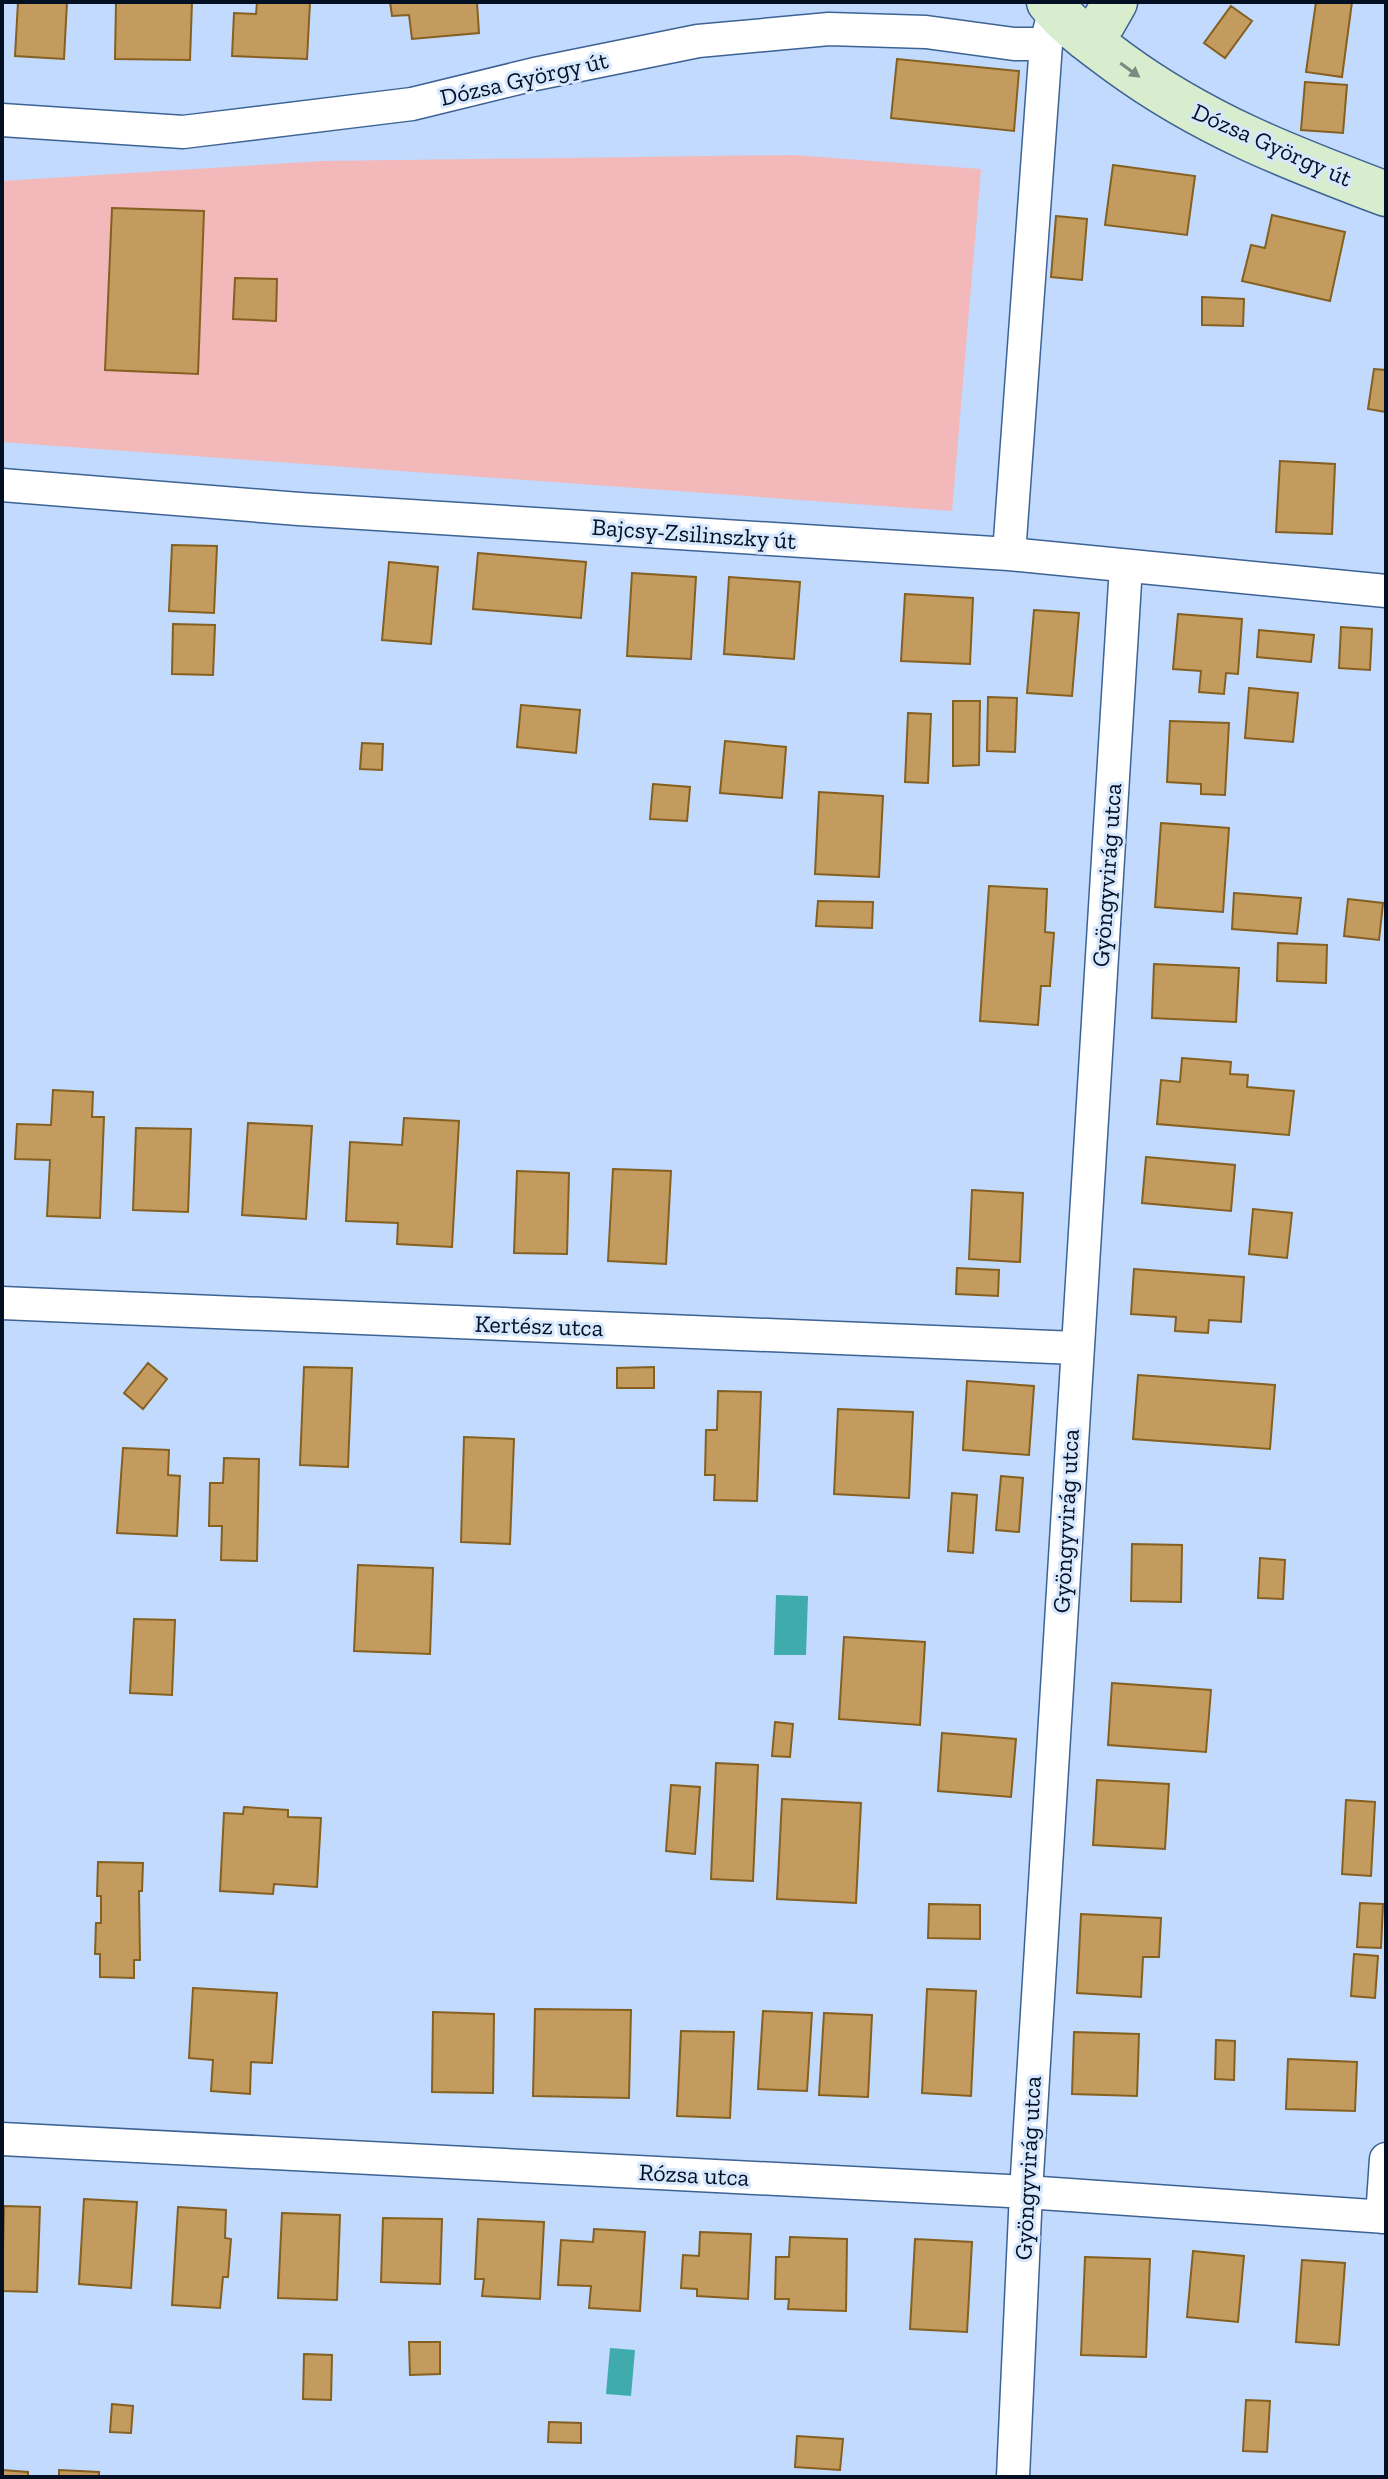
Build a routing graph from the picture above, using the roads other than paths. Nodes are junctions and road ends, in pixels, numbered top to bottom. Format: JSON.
{"nodes":[{"id":1,"x":1115,"y":2,"type":"edge"},
{"id":2,"x":1058,"y":19,"type":"edge"},
{"id":3,"x":2,"y":120,"type":"edge"},
{"id":4,"x":1386,"y":194,"type":"edge"},
{"id":5,"x":2,"y":485,"type":"edge"},
{"id":6,"x":1009,"y":554,"type":"junction"},
{"id":7,"x":1126,"y":566,"type":"junction"},
{"id":8,"x":1386,"y":591,"type":"edge"},
{"id":9,"x":2,"y":1303,"type":"edge"},
{"id":10,"x":1076,"y":1348,"type":"junction"},
{"id":11,"x":2,"y":2139,"type":"edge"},
{"id":12,"x":1386,"y":2159,"type":"edge"},
{"id":13,"x":1026,"y":2192,"type":"junction"},
{"id":14,"x":1384,"y":2217,"type":"edge"},
{"id":15,"x":1013,"y":2477,"type":"edge"}],
"edges":[{"from":1,"to":2,"type":"main road"},
{"from":2,"to":3,"type":"street","name":"Dózsa György út"},
{"from":2,"to":4,"type":"main road","name":"Dózsa György út","one_way":true},
{"from":2,"to":6,"type":"street"},
{"from":5,"to":6,"type":"street","name":"Bajcsy-Zsilinszky út"},
{"from":6,"to":7,"type":"street","name":"Bajcsy-Zsilinszky út"},
{"from":7,"to":8,"type":"street","name":"Bajcsy-Zsilinszky út"},
{"from":7,"to":10,"type":"street","name":"Gyöngyvirág utca"},
{"from":9,"to":10,"type":"street","name":"Kertész utca"},
{"from":10,"to":13,"type":"street","name":"Gyöngyvirág utca"},
{"from":11,"to":13,"type":"street","name":"Rózsa utca"},
{"from":12,"to":14,"type":"street"},
{"from":13,"to":14,"type":"street","name":"Rózsa utca"},
{"from":13,"to":15,"type":"street","name":"Gyöngyvirág utca"}]}
